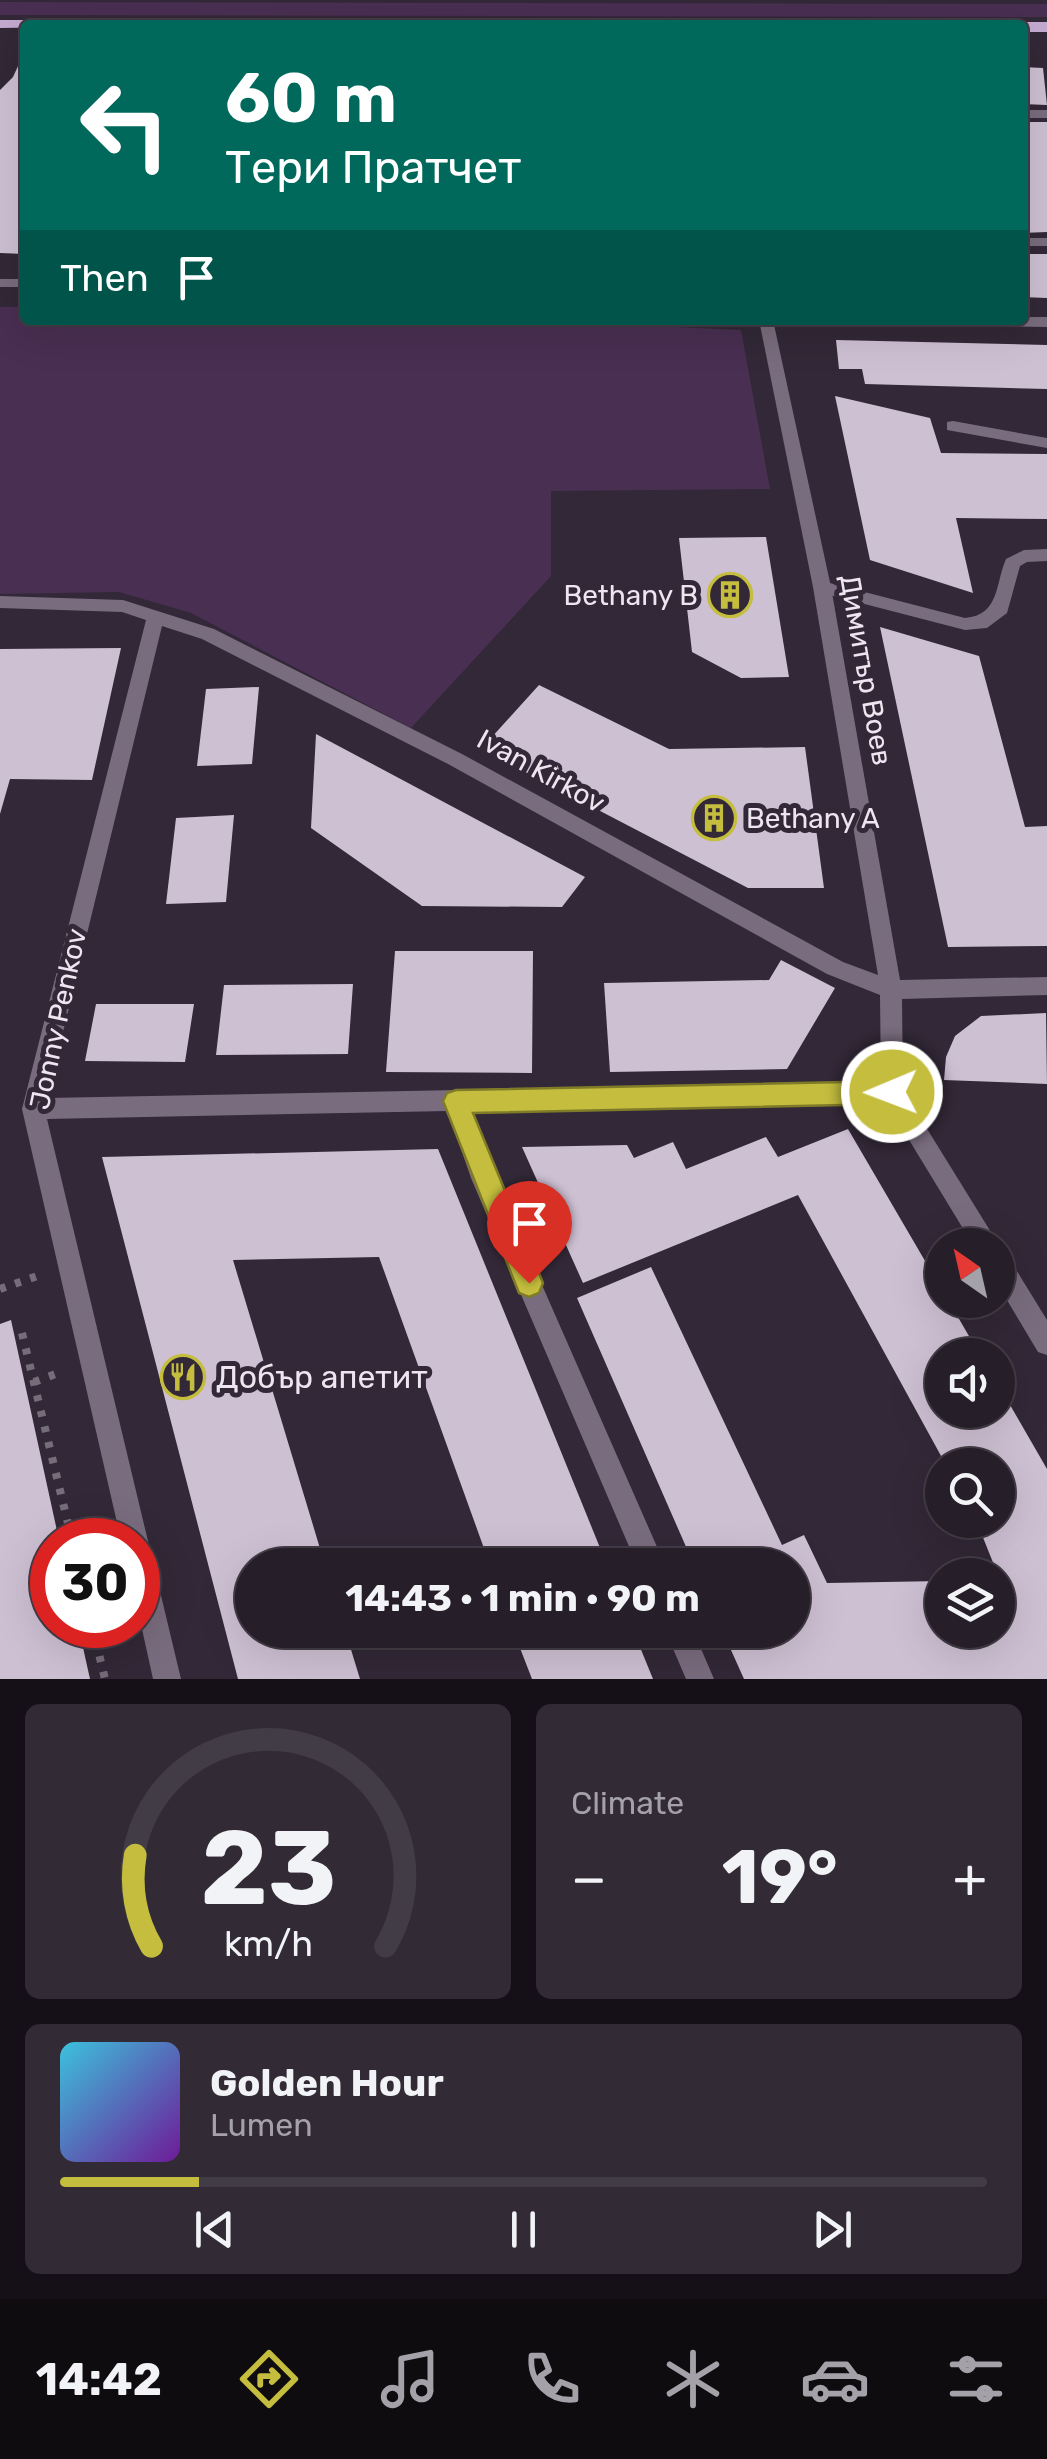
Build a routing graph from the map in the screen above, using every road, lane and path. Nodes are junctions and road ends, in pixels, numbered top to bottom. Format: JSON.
{"nodes":[{"id":1,"x":767,"y":325,"type":"edge"},
{"id":2,"x":953,"y":426,"type":"dead end"},
{"id":3,"x":1047,"y":443,"type":"edge"},
{"id":4,"x":1047,"y":556,"type":"edge"},
{"id":5,"x":822,"y":587,"type":"junction"},
{"id":6,"x":0,"y":602,"type":"edge"},
{"id":7,"x":156,"y":616,"type":"junction"},
{"id":8,"x":1047,"y":986,"type":"edge"},
{"id":9,"x":891,"y":990,"type":"junction"},
{"id":10,"x":892,"y":1092,"type":"junction"},
{"id":11,"x":456,"y":1101,"type":"junction"},
{"id":12,"x":33,"y":1109,"type":"junction"},
{"id":13,"x":976,"y":1228,"type":"edge"},
{"id":14,"x":1015,"y":1290,"type":"edge"},
{"id":15,"x":22,"y":1333,"type":"dead end"},
{"id":16,"x":1047,"y":1342,"type":"edge"},
{"id":17,"x":67,"y":1518,"type":"edge"},
{"id":18,"x":129,"y":1518,"type":"edge"},
{"id":19,"x":644,"y":1548,"type":"edge"},
{"id":20,"x":160,"y":1645,"type":"edge"},
{"id":21,"x":98,"y":1648,"type":"edge"},
{"id":22,"x":687,"y":1648,"type":"edge"},
{"id":23,"x":105,"y":1679,"type":"edge"},
{"id":24,"x":168,"y":1679,"type":"edge"},
{"id":25,"x":700,"y":1679,"type":"edge"}],
"edges":[{"from":1,"to":5,"type":"street","name":"Димитър Воев"},
{"from":2,"to":3,"type":"street"},
{"from":4,"to":5,"type":"street"},
{"from":5,"to":9,"type":"street","name":"Димитър Воев"},
{"from":6,"to":7,"type":"street","name":"Ivan Kirkov"},
{"from":7,"to":9,"type":"street","name":"Ivan Kirkov"},
{"from":7,"to":12,"type":"street","name":"Jonny Penkov"},
{"from":8,"to":9,"type":"street"},
{"from":9,"to":10,"type":"street","name":"Димитър Воев"},
{"from":10,"to":11,"type":"street"},
{"from":10,"to":13,"type":"street"},
{"from":11,"to":12,"type":"street"},
{"from":11,"to":19,"type":"street"},
{"from":12,"to":18,"type":"street","name":"Jonny Penkov"},
{"from":14,"to":16,"type":"street"},
{"from":15,"to":17,"type":"path"},
{"from":20,"to":24,"type":"street"},
{"from":21,"to":23,"type":"path"},
{"from":22,"to":25,"type":"street"}]}
